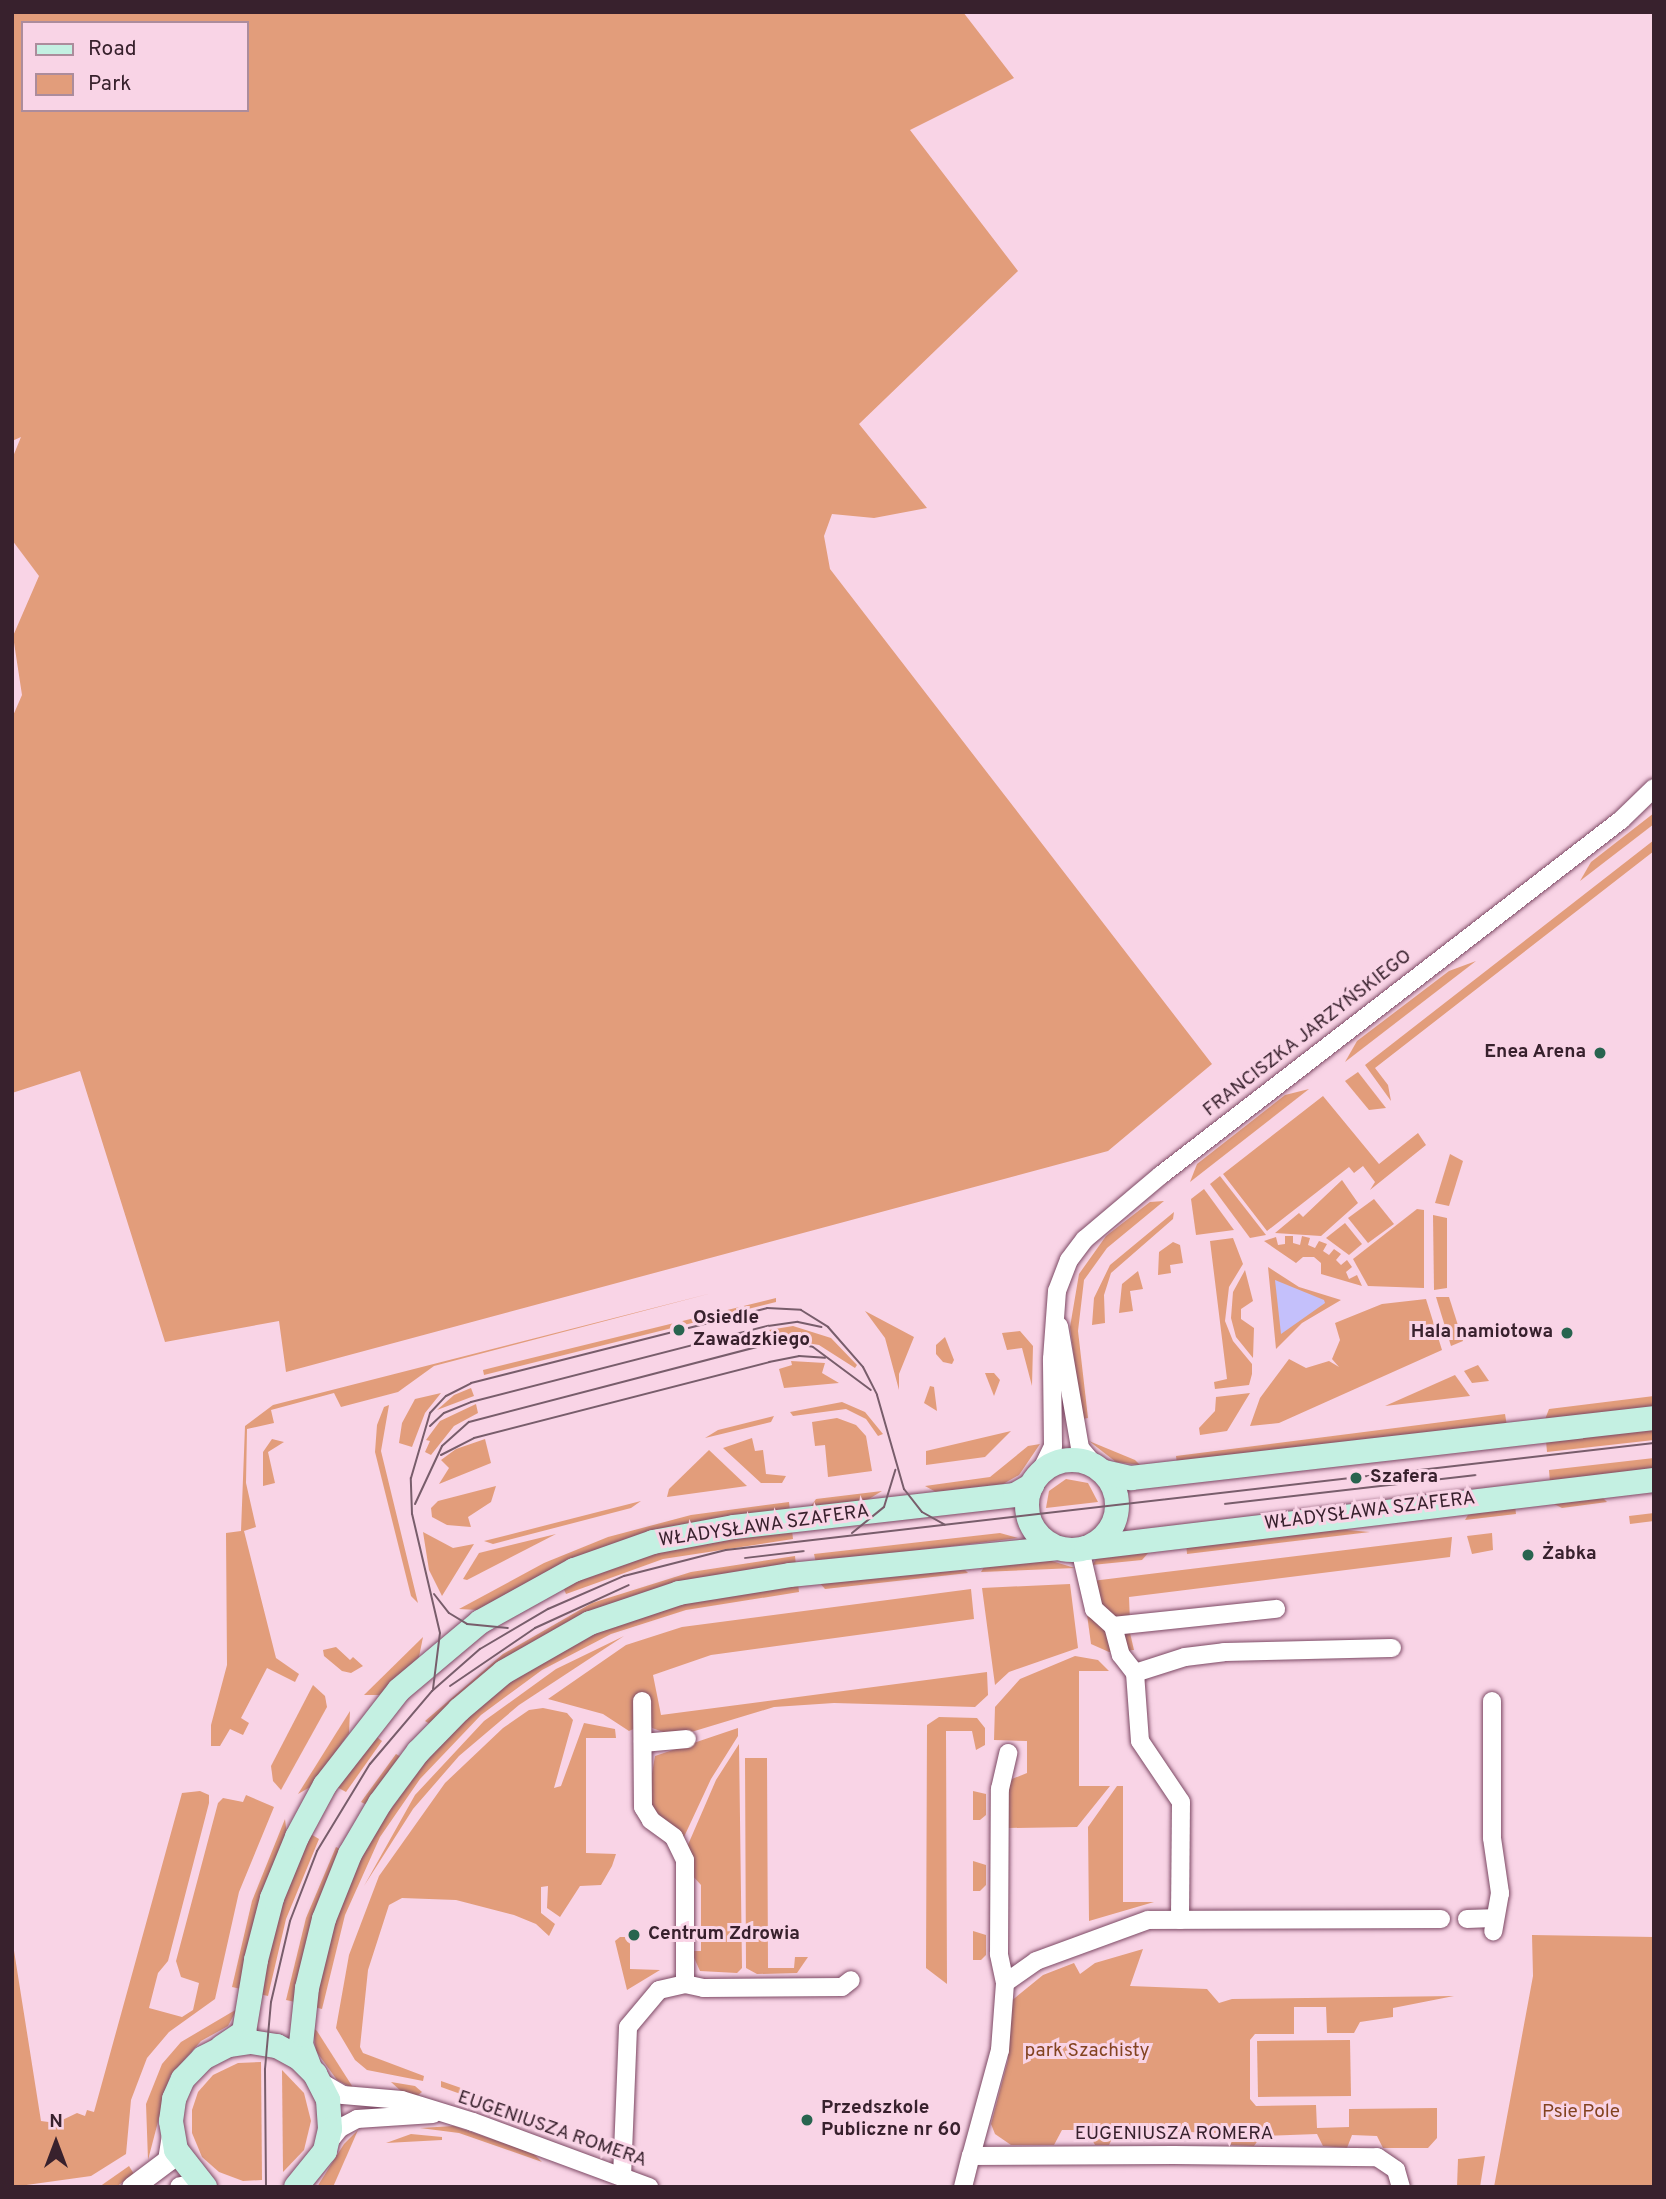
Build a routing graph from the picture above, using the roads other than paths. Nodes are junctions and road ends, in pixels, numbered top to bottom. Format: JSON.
{"nodes":[{"id":1,"x":1654,"y":788,"type":"edge"},
{"id":2,"x":1654,"y":802,"type":"edge"},
{"id":3,"x":1622,"y":820,"type":"junction"},
{"id":4,"x":1055,"y":1309,"type":"junction"},
{"id":5,"x":1654,"y":1418,"type":"edge"},
{"id":6,"x":1099,"y":1469,"type":"junction"},
{"id":7,"x":1036,"y":1479,"type":"junction"},
{"id":8,"x":1654,"y":1480,"type":"edge"},
{"id":9,"x":1075,"y":1548,"type":"junction"},
{"id":10,"x":1276,"y":1609,"type":"dead end"},
{"id":11,"x":1113,"y":1626,"type":"junction"},
{"id":12,"x":1392,"y":1648,"type":"dead end"},
{"id":13,"x":1135,"y":1673,"type":"junction"},
{"id":14,"x":642,"y":1701,"type":"dead end"},
{"id":15,"x":1492,"y":1701,"type":"dead end"},
{"id":16,"x":687,"y":1739,"type":"dead end"},
{"id":17,"x":643,"y":1743,"type":"junction"},
{"id":18,"x":1008,"y":1753,"type":"dead end"},
{"id":19,"x":1441,"y":1919,"type":"dead end"},
{"id":20,"x":1467,"y":1919,"type":"dead end"},
{"id":21,"x":1180,"y":1920,"type":"junction"},
{"id":22,"x":851,"y":1980,"type":"dead end"},
{"id":23,"x":1005,"y":1983,"type":"junction"},
{"id":24,"x":685,"y":1984,"type":"junction"},
{"id":25,"x":222,"y":2047,"type":"junction"},
{"id":26,"x":314,"y":2074,"type":"junction"},
{"id":27,"x":441,"y":2114,"type":"junction"},
{"id":28,"x":172,"y":2136,"type":"junction"},
{"id":29,"x":327,"y":2144,"type":"junction"},
{"id":30,"x":971,"y":2156,"type":"junction"},
{"id":31,"x":622,"y":2177,"type":"junction"},
{"id":32,"x":305,"y":2181,"type":"edge"},
{"id":33,"x":132,"y":2187,"type":"edge"},
{"id":34,"x":180,"y":2187,"type":"edge"},
{"id":35,"x":204,"y":2187,"type":"edge"},
{"id":36,"x":649,"y":2187,"type":"edge"},
{"id":37,"x":963,"y":2187,"type":"edge"},
{"id":38,"x":1401,"y":2187,"type":"edge"}],
"edges":[{"from":1,"to":3,"type":"street","name":"FRANCISZKA JARZYŃSKIEGO"},
{"from":2,"to":3,"type":"street","name":"FRANCISZKA JARZYŃSKIEGO"},
{"from":3,"to":4,"type":"street","name":"FRANCISZKA JARZYŃSKIEGO"},
{"from":4,"to":6,"type":"street","name":"FRANCISZKA JARZYŃSKIEGO"},
{"from":4,"to":7,"type":"street","name":"FRANCISZKA JARZYŃSKIEGO"},
{"from":5,"to":6,"type":"main road"},
{"from":6,"to":7,"type":"main road"},
{"from":6,"to":9,"type":"main road"},
{"from":7,"to":9,"type":"main road"},
{"from":7,"to":25,"type":"main road","name":"WŁADYSŁAWA SZAFERA"},
{"from":8,"to":9,"type":"main road","name":"WŁADYSŁAWA SZAFERA"},
{"from":9,"to":11,"type":"street"},
{"from":9,"to":26,"type":"main road","name":"WŁADYSŁAWA SZAFERA"},
{"from":10,"to":11,"type":"street"},
{"from":11,"to":13,"type":"street"},
{"from":12,"to":13,"type":"street"},
{"from":13,"to":21,"type":"street"},
{"from":14,"to":17,"type":"street"},
{"from":15,"to":20,"type":"street"},
{"from":16,"to":17,"type":"street"},
{"from":17,"to":24,"type":"street"},
{"from":18,"to":23,"type":"street"},
{"from":19,"to":21,"type":"street"},
{"from":21,"to":23,"type":"street"},
{"from":22,"to":24,"type":"street"},
{"from":23,"to":30,"type":"street"},
{"from":24,"to":31,"type":"street"},
{"from":25,"to":26,"type":"main road"},
{"from":25,"to":28,"type":"main road","name":"WŁADYSŁAWA SZAFERA"},
{"from":26,"to":27,"type":"street","name":"EUGENIUSZA ROMERA"},
{"from":26,"to":29,"type":"main road","name":"WŁADYSŁAWA SZAFERA"},
{"from":27,"to":29,"type":"street","name":"EUGENIUSZA ROMERA"},
{"from":27,"to":31,"type":"street","name":"EUGENIUSZA ROMERA"},
{"from":28,"to":33,"type":"street"},
{"from":28,"to":35,"type":"main road"},
{"from":29,"to":32,"type":"main road"},
{"from":30,"to":37,"type":"street"},
{"from":30,"to":38,"type":"street","name":"EUGENIUSZA ROMERA"},
{"from":31,"to":36,"type":"street","name":"EUGENIUSZA ROMERA"},
{"from":34,"to":35,"type":"street"}]}
